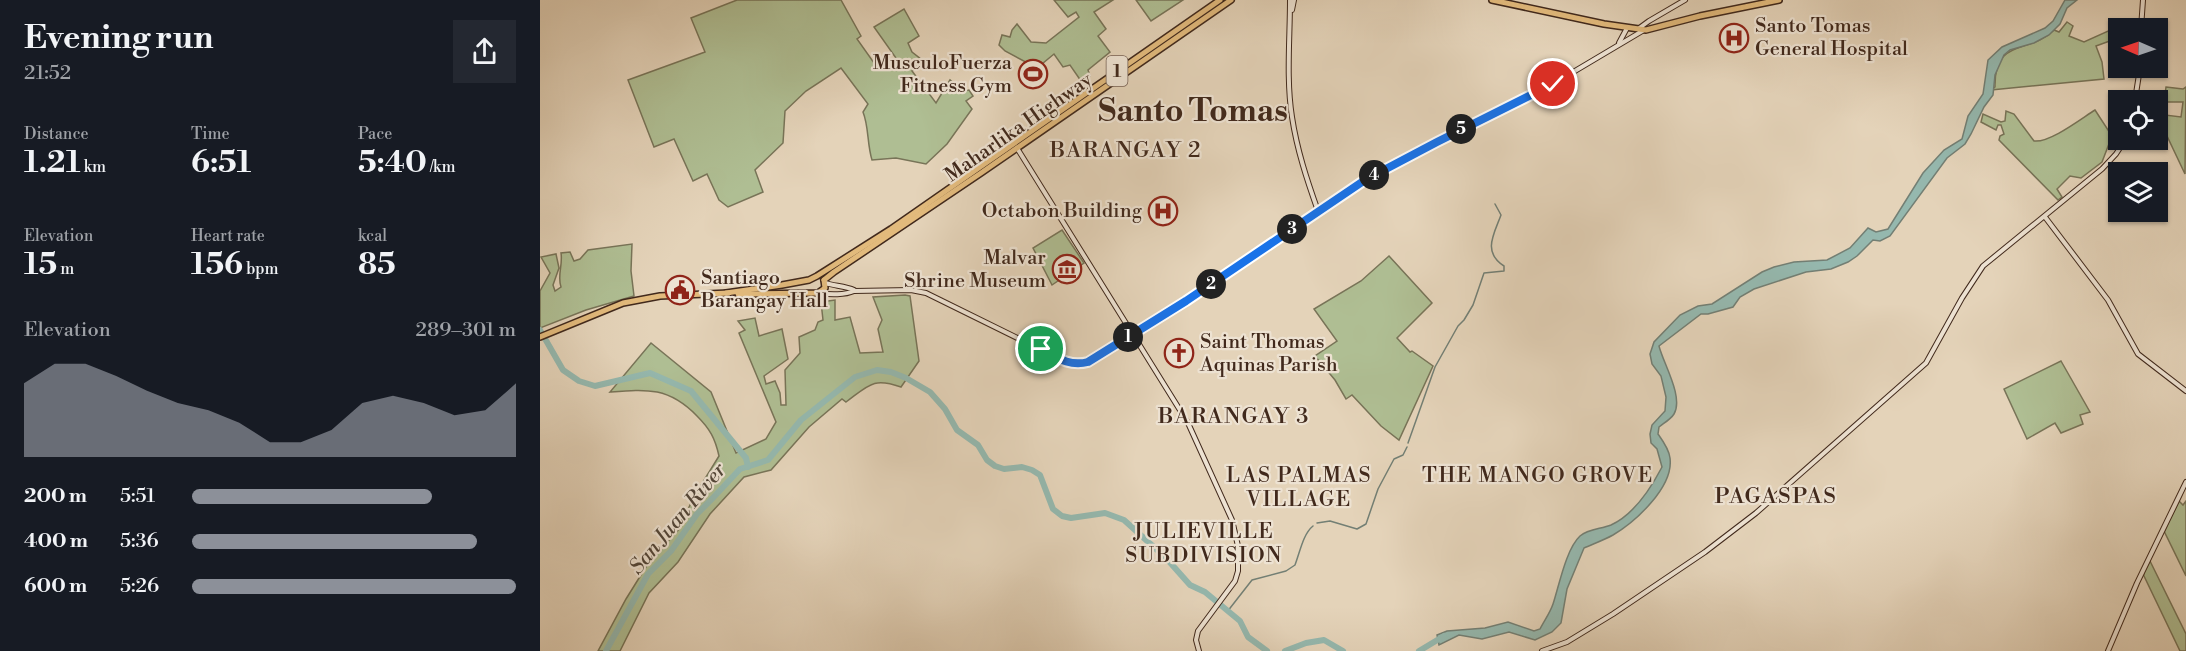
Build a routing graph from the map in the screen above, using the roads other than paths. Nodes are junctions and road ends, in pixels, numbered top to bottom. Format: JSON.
{"nodes":[{"id":1,"x":1220,"y":0,"type":"edge"},
{"id":2,"x":1231,"y":0,"type":"edge"},
{"id":3,"x":1292,"y":0,"type":"edge"},
{"id":4,"x":1492,"y":0,"type":"edge"},
{"id":5,"x":1685,"y":0,"type":"edge"},
{"id":6,"x":1779,"y":0,"type":"edge"},
{"id":7,"x":2143,"y":0,"type":"edge"},
{"id":8,"x":2142,"y":18,"type":"edge"},
{"id":9,"x":1627,"y":28,"type":"junction"},
{"id":10,"x":1641,"y":30,"type":"junction"},
{"id":11,"x":1617,"y":46,"type":"junction"},
{"id":12,"x":1013,"y":142,"type":"junction"},
{"id":13,"x":1017,"y":148,"type":"junction"},
{"id":14,"x":2119,"y":150,"type":"edge"},
{"id":15,"x":1318,"y":212,"type":"junction"},
{"id":16,"x":2045,"y":217,"type":"junction"},
{"id":17,"x":817,"y":276,"type":"junction"},
{"id":18,"x":809,"y":280,"type":"junction"},
{"id":19,"x":825,"y":282,"type":"junction"},
{"id":20,"x":854,"y":291,"type":"junction"},
{"id":21,"x":812,"y":292,"type":"junction"},
{"id":22,"x":726,"y":293,"type":"junction"},
{"id":23,"x":820,"y":293,"type":"junction"},
{"id":24,"x":1133,"y":333,"type":"junction"},
{"id":25,"x":540,"y":337,"type":"edge"},
{"id":26,"x":2186,"y":391,"type":"edge"},
{"id":27,"x":2186,"y":482,"type":"edge"},
{"id":28,"x":1199,"y":651,"type":"edge"},
{"id":29,"x":1542,"y":651,"type":"edge"},
{"id":30,"x":2108,"y":651,"type":"edge"}],
"edges":[{"from":1,"to":12,"type":"highway","name":"Maharlika Highway","number":"1"},
{"from":2,"to":13,"type":"highway","name":"Maharlika Highway","number":"1"},
{"from":3,"to":15,"type":"main road"},
{"from":4,"to":9,"type":"highway"},
{"from":5,"to":10,"type":"main road"},
{"from":6,"to":10,"type":"highway"},
{"from":7,"to":8,"type":"main road"},
{"from":9,"to":10,"type":"highway"},
{"from":9,"to":11,"type":"main road"},
{"from":10,"to":11,"type":"main road"},
{"from":11,"to":15,"type":"main road"},
{"from":12,"to":13,"type":"main road"},
{"from":12,"to":17,"type":"highway","name":"Maharlika Highway","number":"1"},
{"from":13,"to":19,"type":"highway","name":"Maharlika Highway","number":"1"},
{"from":13,"to":24,"type":"main road"},
{"from":14,"to":16,"type":"main road"},
{"from":15,"to":24,"type":"main road"},
{"from":16,"to":26,"type":"main road"},
{"from":16,"to":29,"type":"main road"},
{"from":17,"to":18,"type":"highway","number":"1"},
{"from":17,"to":19,"type":"highway"},
{"from":18,"to":21,"type":"highway"},
{"from":18,"to":22,"type":"highway","number":"1"},
{"from":19,"to":20,"type":"main road"},
{"from":19,"to":23,"type":"highway","number":"1"},
{"from":20,"to":23,"type":"main road"},
{"from":20,"to":24,"type":"main road"},
{"from":21,"to":22,"type":"highway","number":"1"},
{"from":21,"to":23,"type":"highway","number":"1"},
{"from":22,"to":25,"type":"highway","number":"1"},
{"from":24,"to":28,"type":"main road"},
{"from":27,"to":30,"type":"main road"}]}
